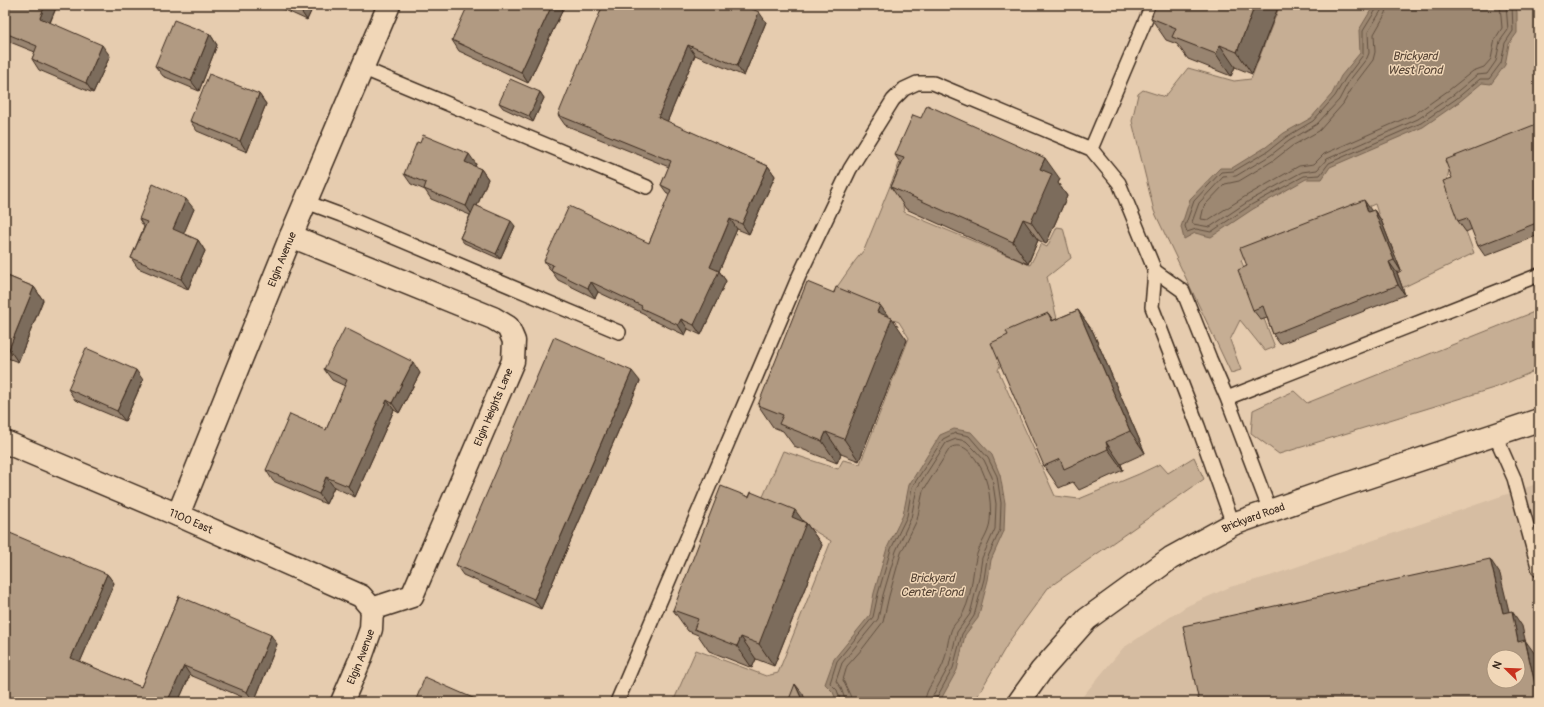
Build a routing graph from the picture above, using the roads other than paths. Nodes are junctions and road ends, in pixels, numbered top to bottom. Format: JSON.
{"nodes":[{"id":1,"x":389,"y":5,"type":"edge"},
{"id":2,"x":1152,"y":5,"type":"edge"},
{"id":3,"x":362,"y":68,"type":"junction"},
{"id":4,"x":1091,"y":149,"type":"junction"},
{"id":5,"x":647,"y":187,"type":"dead end"},
{"id":6,"x":306,"y":202,"type":"junction"},
{"id":7,"x":291,"y":236,"type":"junction"},
{"id":8,"x":1155,"y":271,"type":"junction"},
{"id":9,"x":1539,"y":275,"type":"edge"},
{"id":10,"x":619,"y":332,"type":"dead end"},
{"id":11,"x":1227,"y":398,"type":"junction"},
{"id":12,"x":1539,"y":420,"type":"edge"},
{"id":13,"x":1495,"y":435,"type":"junction"},
{"id":14,"x":5,"y":442,"type":"edge"},
{"id":15,"x":1270,"y":511,"type":"junction"},
{"id":16,"x":178,"y":515,"type":"junction"},
{"id":17,"x":1234,"y":524,"type":"junction"},
{"id":18,"x":1539,"y":570,"type":"edge"},
{"id":19,"x":372,"y":609,"type":"junction"},
{"id":20,"x":342,"y":702,"type":"edge"},
{"id":21,"x":617,"y":702,"type":"edge"},
{"id":22,"x":1019,"y":702,"type":"edge"}],
"edges":[{"from":1,"to":3,"type":"street","name":"Elgin Avenue"},
{"from":2,"to":4,"type":"lane"},
{"from":3,"to":5,"type":"lane"},
{"from":3,"to":6,"type":"street","name":"Elgin Avenue"},
{"from":4,"to":8,"type":"lane"},
{"from":4,"to":21,"type":"lane"},
{"from":6,"to":7,"type":"street","name":"Elgin Avenue"},
{"from":6,"to":10,"type":"lane"},
{"from":7,"to":16,"type":"street","name":"Elgin Avenue"},
{"from":7,"to":19,"type":"street","name":"Elgin Heights Lane"},
{"from":8,"to":11,"type":"lane"},
{"from":8,"to":17,"type":"lane"},
{"from":9,"to":11,"type":"lane"},
{"from":11,"to":15,"type":"lane"},
{"from":12,"to":13,"type":"street","name":"Brickyard Road"},
{"from":13,"to":15,"type":"street","name":"Brickyard Road"},
{"from":13,"to":18,"type":"lane"},
{"from":14,"to":16,"type":"street","name":"1100 East"},
{"from":15,"to":17,"type":"street","name":"Brickyard Road"},
{"from":16,"to":19,"type":"street","name":"1100 East"},
{"from":17,"to":22,"type":"street","name":"Brickyard Road"},
{"from":19,"to":20,"type":"street","name":"Elgin Avenue"}]}
